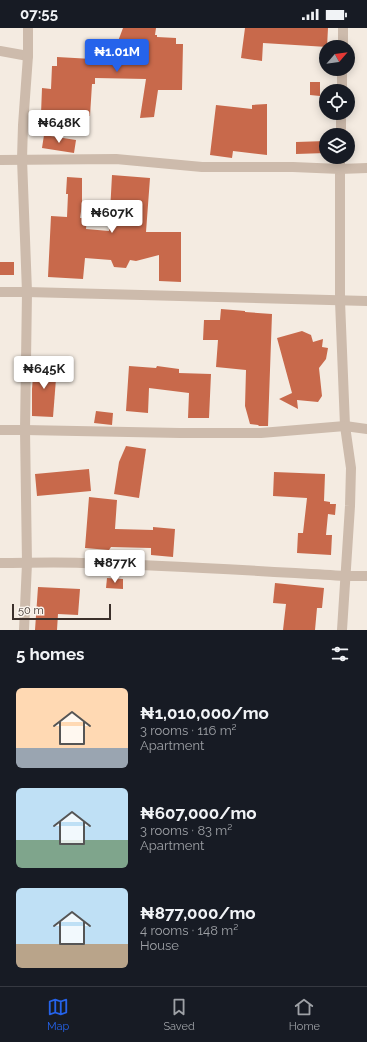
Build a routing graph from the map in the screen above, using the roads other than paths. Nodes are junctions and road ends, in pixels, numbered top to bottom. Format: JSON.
{"nodes":[{"id":1,"x":28,"y":28,"type":"edge"},
{"id":2,"x":343,"y":28,"type":"edge"},
{"id":3,"x":343,"y":40,"type":"edge"},
{"id":4,"x":0,"y":51,"type":"edge"},
{"id":5,"x":28,"y":56,"type":"junction"},
{"id":6,"x":22,"y":159,"type":"junction"},
{"id":7,"x":0,"y":160,"type":"edge"},
{"id":8,"x":340,"y":164,"type":"edge"},
{"id":9,"x":367,"y":168,"type":"edge"},
{"id":10,"x":340,"y":169,"type":"junction"},
{"id":11,"x":0,"y":292,"type":"edge"},
{"id":12,"x":27,"y":292,"type":"junction"},
{"id":13,"x":340,"y":301,"type":"junction"},
{"id":14,"x":367,"y":301,"type":"edge"},
{"id":15,"x":345,"y":426,"type":"junction"},
{"id":16,"x":367,"y":429,"type":"edge"},
{"id":17,"x":0,"y":430,"type":"edge"},
{"id":18,"x":25,"y":430,"type":"junction"},
{"id":19,"x":0,"y":563,"type":"edge"},
{"id":20,"x":28,"y":563,"type":"junction"},
{"id":21,"x":345,"y":576,"type":"junction"},
{"id":22,"x":367,"y":576,"type":"edge"},
{"id":23,"x":24,"y":630,"type":"edge"},
{"id":24,"x":342,"y":630,"type":"edge"}],
"edges":[{"from":1,"to":5,"type":"street"},
{"from":2,"to":3,"type":"street"},
{"from":4,"to":5,"type":"street"},
{"from":5,"to":6,"type":"street"},
{"from":6,"to":7,"type":"street"},
{"from":6,"to":10,"type":"street"},
{"from":6,"to":12,"type":"street"},
{"from":8,"to":10,"type":"street"},
{"from":9,"to":10,"type":"street"},
{"from":10,"to":13,"type":"street"},
{"from":11,"to":12,"type":"street"},
{"from":12,"to":13,"type":"street"},
{"from":12,"to":18,"type":"street"},
{"from":13,"to":14,"type":"street"},
{"from":13,"to":15,"type":"street"},
{"from":15,"to":16,"type":"street"},
{"from":15,"to":18,"type":"street"},
{"from":15,"to":21,"type":"street"},
{"from":17,"to":18,"type":"street"},
{"from":18,"to":20,"type":"street"},
{"from":19,"to":20,"type":"street"},
{"from":20,"to":21,"type":"street"},
{"from":20,"to":23,"type":"street"},
{"from":21,"to":22,"type":"street"},
{"from":21,"to":24,"type":"street"}]}
